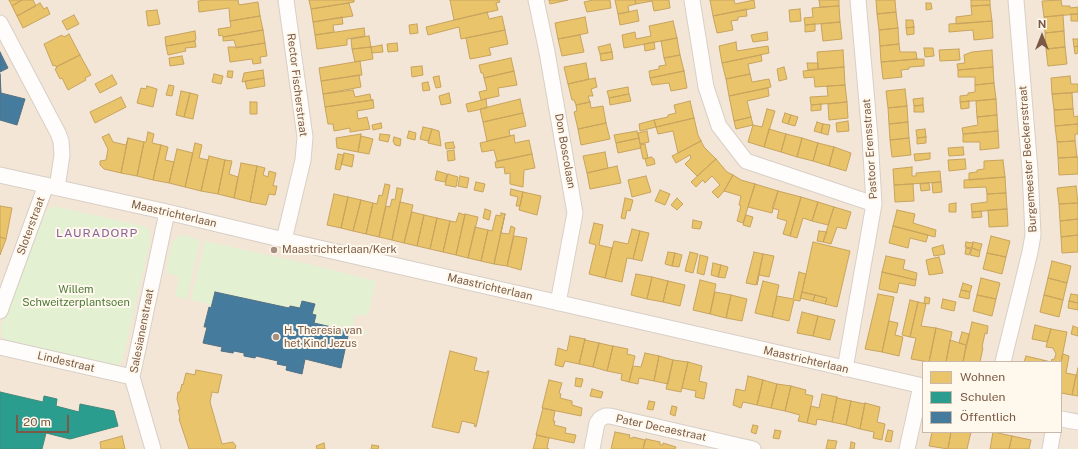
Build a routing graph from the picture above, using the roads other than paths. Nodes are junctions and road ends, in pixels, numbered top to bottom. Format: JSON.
{"nodes":[{"id":1,"x":286,"y":0,"type":"edge"},
{"id":2,"x":536,"y":0,"type":"edge"},
{"id":3,"x":692,"y":0,"type":"edge"},
{"id":4,"x":858,"y":0,"type":"edge"},
{"id":5,"x":1016,"y":0,"type":"edge"},
{"id":6,"x":0,"y":23,"type":"edge"},
{"id":7,"x":0,"y":175,"type":"edge"},
{"id":8,"x":52,"y":186,"type":"junction"},
{"id":9,"x":874,"y":204,"type":"junction"},
{"id":10,"x":167,"y":212,"type":"junction"},
{"id":11,"x":284,"y":240,"type":"junction"},
{"id":12,"x":558,"y":303,"type":"junction"},
{"id":13,"x":0,"y":311,"type":"edge"},
{"id":14,"x":0,"y":347,"type":"edge"},
{"id":15,"x":1003,"y":361,"type":"edge"},
{"id":16,"x":845,"y":369,"type":"junction"},
{"id":17,"x":132,"y":377,"type":"junction"},
{"id":18,"x":922,"y":386,"type":"edge"},
{"id":19,"x":1062,"y":419,"type":"edge"},
{"id":20,"x":1078,"y":422,"type":"edge"},
{"id":21,"x":1053,"y":433,"type":"edge"},
{"id":22,"x":153,"y":449,"type":"edge"},
{"id":23,"x":592,"y":449,"type":"edge"},
{"id":24,"x":754,"y":449,"type":"edge"},
{"id":25,"x":907,"y":449,"type":"edge"},
{"id":26,"x":1050,"y":449,"type":"edge"}],
"edges":[{"from":1,"to":11,"type":"street","name":"Rector Fischerstraat"},
{"from":2,"to":12,"type":"street","name":"Don Boscolaan"},
{"from":3,"to":9,"type":"street"},
{"from":4,"to":9,"type":"street","name":"Pastoor Erensstraat"},
{"from":5,"to":15,"type":"street","name":"Burgemeester Beckersstraat"},
{"from":6,"to":8,"type":"street","name":"Sloterstraat"},
{"from":7,"to":8,"type":"street","name":"Maastrichterlaan"},
{"from":8,"to":10,"type":"street","name":"Maastrichterlaan"},
{"from":8,"to":13,"type":"street","name":"Sloterstraat"},
{"from":9,"to":16,"type":"street","name":"Pastoor Erensstraat"},
{"from":10,"to":11,"type":"street","name":"Maastrichterlaan"},
{"from":10,"to":17,"type":"street","name":"Salesianenstraat"},
{"from":11,"to":12,"type":"street","name":"Maastrichterlaan"},
{"from":12,"to":16,"type":"street","name":"Maastrichterlaan"},
{"from":14,"to":17,"type":"street","name":"Lindestraat"},
{"from":16,"to":18,"type":"street","name":"Maastrichterlaan"},
{"from":17,"to":22,"type":"street","name":"Salesianenstraat"},
{"from":18,"to":25,"type":"street"},
{"from":19,"to":20,"type":"street"},
{"from":21,"to":26,"type":"street"},
{"from":23,"to":24,"type":"street","name":"Pater Decaestraat"}]}
